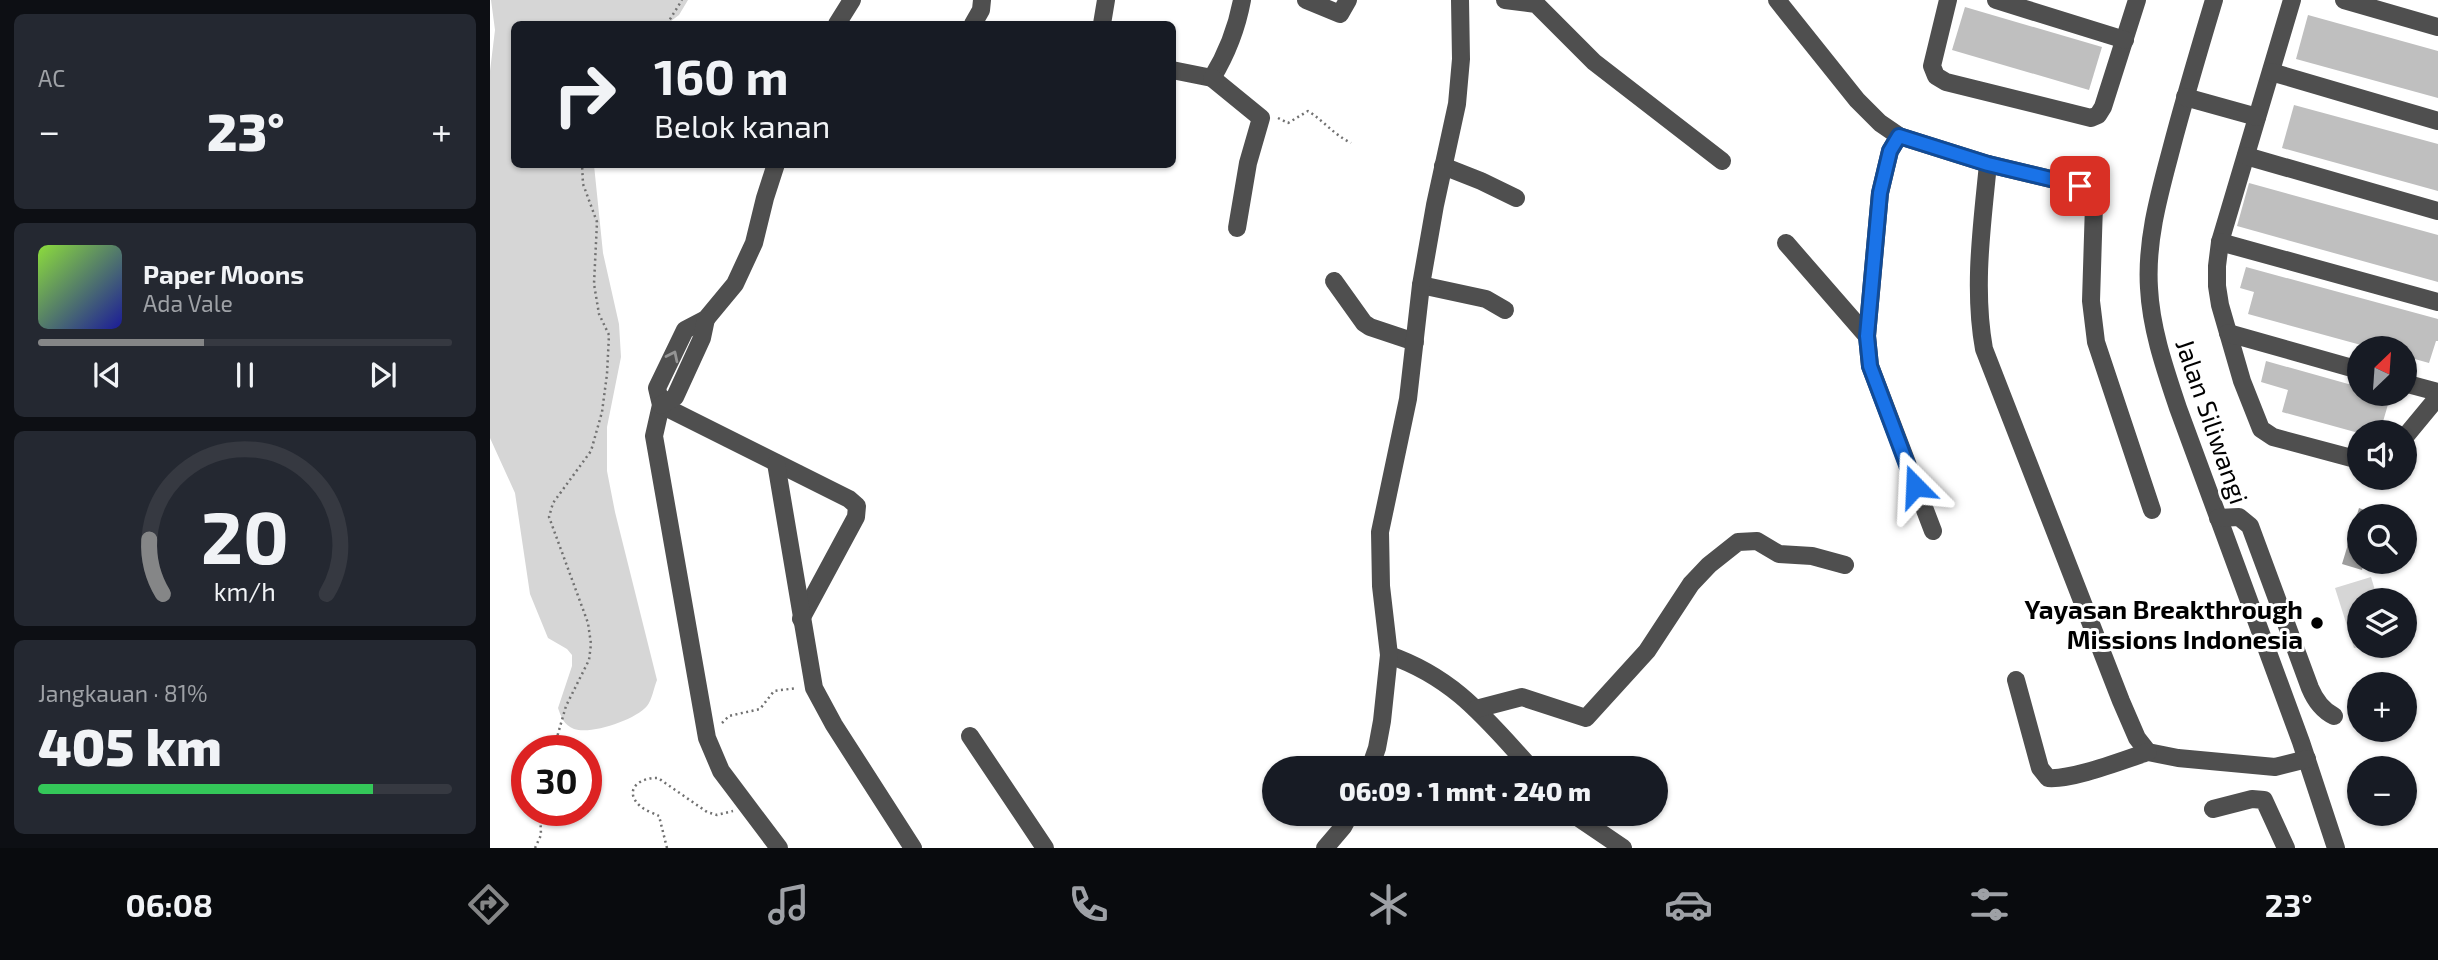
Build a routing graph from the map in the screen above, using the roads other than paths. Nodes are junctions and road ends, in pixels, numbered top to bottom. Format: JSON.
{"nodes":[{"id":1,"x":852,"y":0,"type":"edge"},
{"id":2,"x":982,"y":0,"type":"edge"},
{"id":3,"x":1106,"y":0,"type":"edge"},
{"id":4,"x":1242,"y":0,"type":"edge"},
{"id":5,"x":1306,"y":0,"type":"edge"},
{"id":6,"x":1348,"y":0,"type":"edge"},
{"id":7,"x":1460,"y":0,"type":"edge"},
{"id":8,"x":1505,"y":0,"type":"edge"},
{"id":9,"x":1777,"y":0,"type":"edge"},
{"id":10,"x":1948,"y":0,"type":"edge"},
{"id":11,"x":1996,"y":0,"type":"edge"},
{"id":12,"x":2137,"y":0,"type":"edge"},
{"id":13,"x":2214,"y":0,"type":"edge"},
{"id":14,"x":2292,"y":0,"type":"edge"},
{"id":15,"x":2344,"y":0,"type":"edge"},
{"id":16,"x":839,"y":21,"type":"edge"},
{"id":17,"x":975,"y":21,"type":"edge"},
{"id":18,"x":1102,"y":21,"type":"edge"},
{"id":19,"x":2438,"y":27,"type":"edge"},
{"id":20,"x":2125,"y":40,"type":"junction"},
{"id":21,"x":1176,"y":70,"type":"edge"},
{"id":22,"x":2271,"y":72,"type":"junction"},
{"id":23,"x":1212,"y":78,"type":"junction"},
{"id":24,"x":2185,"y":97,"type":"junction"},
{"id":25,"x":2257,"y":117,"type":"junction"},
{"id":26,"x":2438,"y":121,"type":"edge"},
{"id":27,"x":1899,"y":136,"type":"junction"},
{"id":28,"x":2246,"y":156,"type":"junction"},
{"id":29,"x":1722,"y":161,"type":"dead end"},
{"id":30,"x":1988,"y":164,"type":"junction"},
{"id":31,"x":1443,"y":166,"type":"junction"},
{"id":32,"x":775,"y":168,"type":"edge"},
{"id":33,"x":1516,"y":198,"type":"dead end"},
{"id":34,"x":2438,"y":211,"type":"edge"},
{"id":35,"x":1237,"y":228,"type":"dead end"},
{"id":36,"x":2220,"y":242,"type":"junction"},
{"id":37,"x":1786,"y":243,"type":"dead end"},
{"id":38,"x":1334,"y":281,"type":"dead end"},
{"id":39,"x":1421,"y":285,"type":"junction"},
{"id":40,"x":2438,"y":302,"type":"edge"},
{"id":41,"x":1505,"y":310,"type":"dead end"},
{"id":42,"x":2228,"y":333,"type":"junction"},
{"id":43,"x":1867,"y":336,"type":"junction"},
{"id":44,"x":1415,"y":342,"type":"junction"},
{"id":45,"x":2347,"y":367,"type":"edge"},
{"id":46,"x":2417,"y":387,"type":"edge"},
{"id":47,"x":2438,"y":394,"type":"edge"},
{"id":48,"x":661,"y":405,"type":"junction"},
{"id":49,"x":2417,"y":421,"type":"edge"},
{"id":50,"x":2347,"y":457,"type":"edge"},
{"id":51,"x":776,"y":463,"type":"junction"},
{"id":52,"x":2152,"y":510,"type":"dead end"},
{"id":53,"x":2218,"y":518,"type":"junction"},
{"id":54,"x":1933,"y":531,"type":"dead end"},
{"id":55,"x":1845,"y":565,"type":"dead end"},
{"id":56,"x":801,"y":619,"type":"junction"},
{"id":57,"x":1389,"y":655,"type":"junction"},
{"id":58,"x":2016,"y":680,"type":"dead end"},
{"id":59,"x":1476,"y":709,"type":"junction"},
{"id":60,"x":2334,"y":716,"type":"dead end"},
{"id":61,"x":970,"y":736,"type":"dead end"},
{"id":62,"x":2148,"y":752,"type":"junction"},
{"id":63,"x":1374,"y":756,"type":"edge"},
{"id":64,"x":1520,"y":756,"type":"edge"},
{"id":65,"x":2306,"y":759,"type":"junction"},
{"id":66,"x":2213,"y":809,"type":"dead end"},
{"id":67,"x":1344,"y":826,"type":"edge"},
{"id":68,"x":1591,"y":826,"type":"edge"},
{"id":69,"x":779,"y":848,"type":"edge"},
{"id":70,"x":913,"y":848,"type":"edge"},
{"id":71,"x":1045,"y":848,"type":"edge"},
{"id":72,"x":1325,"y":848,"type":"edge"},
{"id":73,"x":1623,"y":848,"type":"edge"},
{"id":74,"x":2286,"y":848,"type":"edge"},
{"id":75,"x":2336,"y":848,"type":"edge"}],
"edges":[{"from":1,"to":16,"type":"street"},
{"from":2,"to":17,"type":"street"},
{"from":3,"to":18,"type":"street"},
{"from":4,"to":23,"type":"street"},
{"from":5,"to":6,"type":"street"},
{"from":7,"to":31,"type":"street"},
{"from":8,"to":29,"type":"street"},
{"from":9,"to":27,"type":"street"},
{"from":10,"to":20,"type":"street"},
{"from":11,"to":20,"type":"street"},
{"from":12,"to":20,"type":"street"},
{"from":13,"to":24,"type":"street","name":"Jalan Siliwangi"},
{"from":14,"to":22,"type":"street"},
{"from":15,"to":19,"type":"street"},
{"from":21,"to":23,"type":"street"},
{"from":22,"to":25,"type":"street"},
{"from":22,"to":26,"type":"street"},
{"from":23,"to":35,"type":"street"},
{"from":24,"to":25,"type":"street"},
{"from":24,"to":53,"type":"street","name":"Jalan Siliwangi"},
{"from":25,"to":28,"type":"street"},
{"from":27,"to":30,"type":"street"},
{"from":27,"to":43,"type":"street"},
{"from":28,"to":34,"type":"street"},
{"from":28,"to":36,"type":"street"},
{"from":30,"to":52,"type":"street"},
{"from":30,"to":62,"type":"street"},
{"from":31,"to":33,"type":"street"},
{"from":31,"to":39,"type":"street"},
{"from":32,"to":48,"type":"street"},
{"from":36,"to":40,"type":"street"},
{"from":36,"to":42,"type":"street"},
{"from":37,"to":43,"type":"street"},
{"from":38,"to":44,"type":"street"},
{"from":39,"to":41,"type":"street"},
{"from":39,"to":44,"type":"street"},
{"from":42,"to":45,"type":"street"},
{"from":42,"to":50,"type":"street"},
{"from":43,"to":54,"type":"street"},
{"from":44,"to":57,"type":"street"},
{"from":46,"to":47,"type":"street"},
{"from":47,"to":49,"type":"street"},
{"from":48,"to":51,"type":"street"},
{"from":48,"to":69,"type":"street"},
{"from":51,"to":56,"type":"street"},
{"from":51,"to":56,"type":"street"},
{"from":53,"to":60,"type":"street"},
{"from":53,"to":65,"type":"street","name":"Jalan Siliwangi"},
{"from":55,"to":59,"type":"street"},
{"from":56,"to":70,"type":"street"},
{"from":57,"to":59,"type":"street"},
{"from":57,"to":63,"type":"street"},
{"from":58,"to":62,"type":"street"},
{"from":59,"to":64,"type":"street"},
{"from":61,"to":71,"type":"street"},
{"from":62,"to":65,"type":"street"},
{"from":65,"to":75,"type":"street","name":"Jalan Siliwangi"},
{"from":66,"to":74,"type":"street"},
{"from":67,"to":72,"type":"street"},
{"from":68,"to":73,"type":"street"}]}
